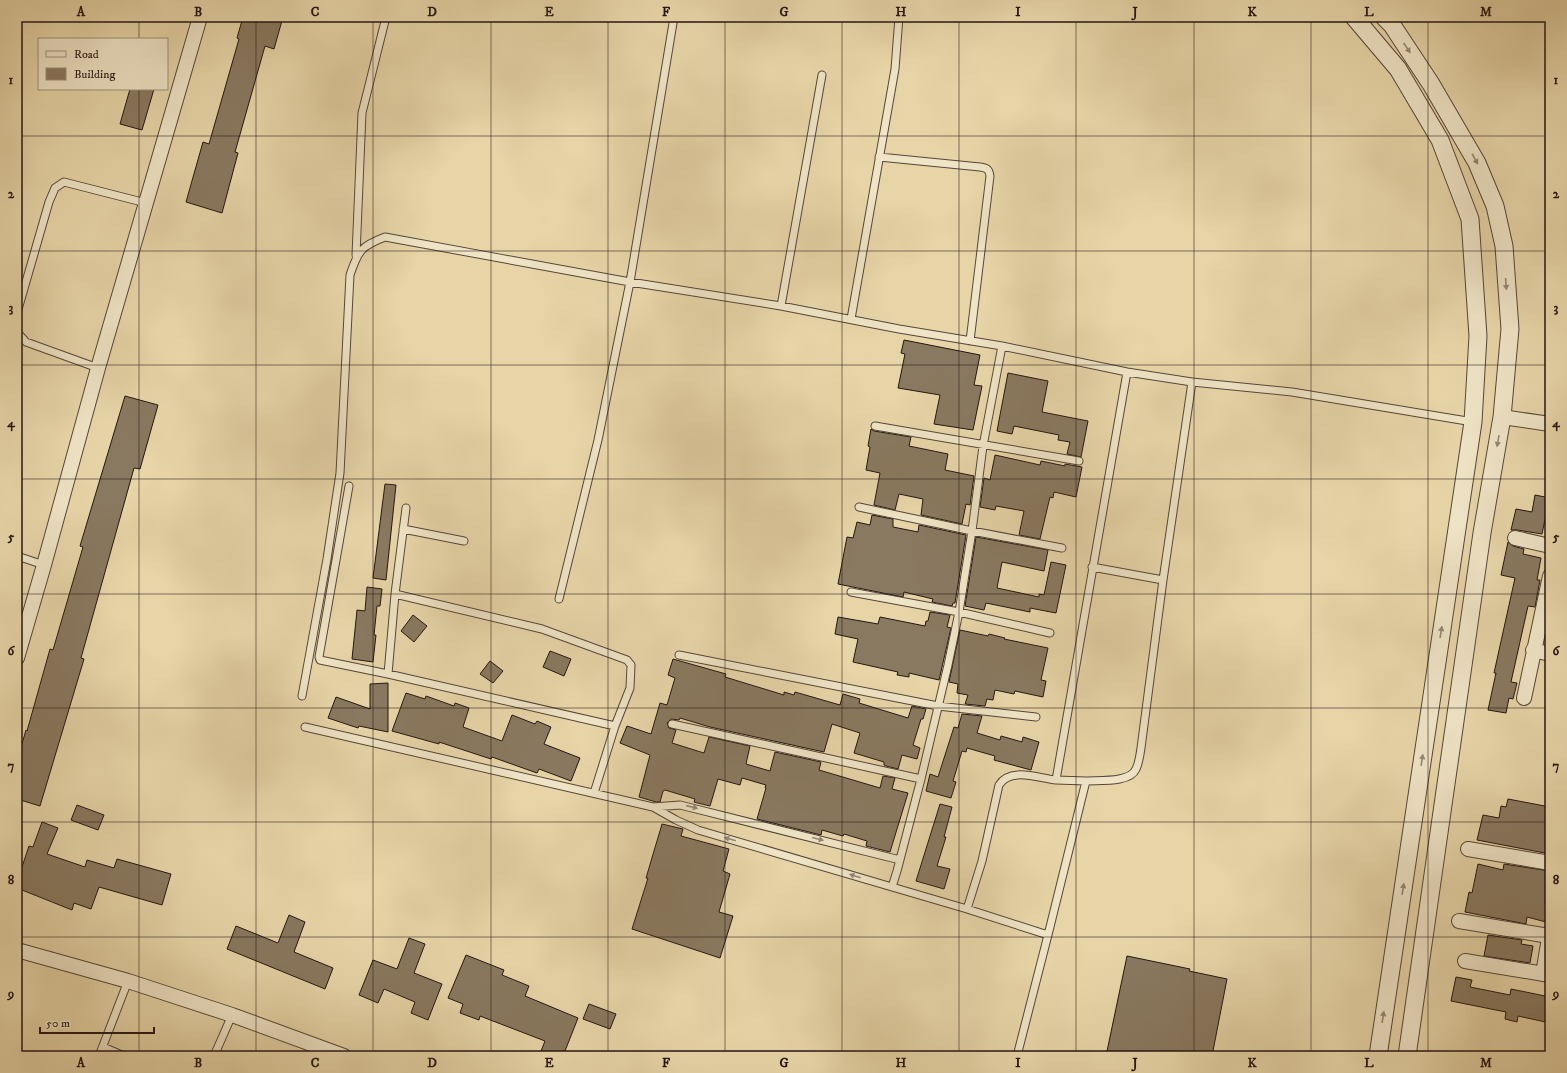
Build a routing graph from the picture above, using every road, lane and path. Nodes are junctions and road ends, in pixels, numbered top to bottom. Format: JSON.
{"nodes":[{"id":1,"x":200,"y":17,"type":"edge"},
{"id":2,"x":386,"y":17,"type":"edge"},
{"id":3,"x":674,"y":17,"type":"edge"},
{"id":4,"x":899,"y":17,"type":"edge"},
{"id":5,"x":1354,"y":17,"type":"edge"},
{"id":6,"x":1384,"y":17,"type":"edge"},
{"id":7,"x":822,"y":75,"type":"dead end"},
{"id":8,"x":879,"y":157,"type":"junction"},
{"id":9,"x":146,"y":203,"type":"junction"},
{"id":10,"x":356,"y":255,"type":"junction"},
{"id":11,"x":630,"y":282,"type":"junction"},
{"id":12,"x":781,"y":306,"type":"junction"},
{"id":13,"x":17,"y":313,"type":"edge"},
{"id":14,"x":851,"y":319,"type":"junction"},
{"id":15,"x":17,"y":332,"type":"edge"},
{"id":16,"x":970,"y":341,"type":"junction"},
{"id":17,"x":1002,"y":346,"type":"junction"},
{"id":18,"x":98,"y":368,"type":"junction"},
{"id":19,"x":1127,"y":372,"type":"junction"},
{"id":20,"x":1192,"y":382,"type":"junction"},
{"id":21,"x":1502,"y":418,"type":"junction"},
{"id":22,"x":1473,"y":422,"type":"junction"},
{"id":23,"x":1550,"y":424,"type":"edge"},
{"id":24,"x":875,"y":426,"type":"dead end"},
{"id":25,"x":983,"y":446,"type":"junction"},
{"id":26,"x":1079,"y":461,"type":"dead end"},
{"id":27,"x":349,"y":486,"type":"dead end"},
{"id":28,"x":859,"y":507,"type":"dead end"},
{"id":29,"x":406,"y":508,"type":"dead end"},
{"id":30,"x":403,"y":529,"type":"junction"},
{"id":31,"x":972,"y":531,"type":"junction"},
{"id":32,"x":1514,"y":538,"type":"dead end"},
{"id":33,"x":464,"y":541,"type":"dead end"},
{"id":34,"x":1550,"y":546,"type":"edge"},
{"id":35,"x":1062,"y":548,"type":"dead end"},
{"id":36,"x":17,"y":556,"type":"edge"},
{"id":37,"x":44,"y":565,"type":"junction"},
{"id":38,"x":1092,"y":567,"type":"junction"},
{"id":39,"x":1550,"y":576,"type":"edge"},
{"id":40,"x":1163,"y":580,"type":"junction"},
{"id":41,"x":851,"y":592,"type":"dead end"},
{"id":42,"x":395,"y":594,"type":"junction"},
{"id":43,"x":559,"y":599,"type":"dead end"},
{"id":44,"x":959,"y":612,"type":"junction"},
{"id":45,"x":1050,"y":633,"type":"dead end"},
{"id":46,"x":1533,"y":650,"type":"junction"},
{"id":47,"x":1550,"y":654,"type":"edge"},
{"id":48,"x":679,"y":655,"type":"dead end"},
{"id":49,"x":17,"y":658,"type":"edge"},
{"id":50,"x":388,"y":674,"type":"junction"},
{"id":51,"x":302,"y":696,"type":"dead end"},
{"id":52,"x":1524,"y":698,"type":"dead end"},
{"id":53,"x":938,"y":706,"type":"junction"},
{"id":54,"x":1036,"y":716,"type":"dead end"},
{"id":55,"x":672,"y":724,"type":"dead end"},
{"id":56,"x":615,"y":726,"type":"junction"},
{"id":57,"x":305,"y":727,"type":"dead end"},
{"id":58,"x":921,"y":779,"type":"junction"},
{"id":59,"x":1056,"y":780,"type":"junction"},
{"id":60,"x":1086,"y":781,"type":"junction"},
{"id":61,"x":594,"y":793,"type":"junction"},
{"id":62,"x":653,"y":807,"type":"junction"},
{"id":63,"x":1468,"y":849,"type":"dead end"},
{"id":64,"x":900,"y":860,"type":"junction"},
{"id":65,"x":1550,"y":863,"type":"edge"},
{"id":66,"x":892,"y":887,"type":"junction"},
{"id":67,"x":967,"y":909,"type":"junction"},
{"id":68,"x":1459,"y":921,"type":"dead end"},
{"id":69,"x":1550,"y":934,"type":"edge"},
{"id":70,"x":1048,"y":935,"type":"junction"},
{"id":71,"x":17,"y":950,"type":"edge"},
{"id":72,"x":1465,"y":961,"type":"dead end"},
{"id":73,"x":1547,"y":975,"type":"edge"},
{"id":74,"x":128,"y":981,"type":"junction"},
{"id":75,"x":232,"y":1015,"type":"junction"},
{"id":76,"x":102,"y":1047,"type":"junction"},
{"id":77,"x":99,"y":1056,"type":"edge"},
{"id":78,"x":124,"y":1056,"type":"edge"},
{"id":79,"x":214,"y":1056,"type":"edge"},
{"id":80,"x":344,"y":1056,"type":"edge"},
{"id":81,"x":1017,"y":1056,"type":"edge"},
{"id":82,"x":1378,"y":1056,"type":"edge"},
{"id":83,"x":1407,"y":1056,"type":"edge"}],
"edges":[{"from":1,"to":9,"type":"street"},
{"from":2,"to":10,"type":"lane"},
{"from":3,"to":11,"type":"lane"},
{"from":4,"to":8,"type":"lane"},
{"from":5,"to":22,"type":"street"},
{"from":6,"to":21,"type":"street","one_way":true},
{"from":7,"to":12,"type":"lane"},
{"from":8,"to":14,"type":"lane"},
{"from":8,"to":16,"type":"lane"},
{"from":9,"to":13,"type":"lane"},
{"from":9,"to":18,"type":"street"},
{"from":10,"to":11,"type":"lane"},
{"from":10,"to":51,"type":"lane"},
{"from":11,"to":12,"type":"lane"},
{"from":11,"to":43,"type":"lane"},
{"from":12,"to":14,"type":"lane"},
{"from":14,"to":16,"type":"lane"},
{"from":15,"to":18,"type":"lane"},
{"from":16,"to":17,"type":"lane"},
{"from":17,"to":19,"type":"lane"},
{"from":17,"to":25,"type":"lane"},
{"from":18,"to":37,"type":"street"},
{"from":19,"to":20,"type":"lane"},
{"from":19,"to":38,"type":"lane"},
{"from":20,"to":22,"type":"lane"},
{"from":20,"to":40,"type":"lane"},
{"from":21,"to":23,"type":"street"},
{"from":21,"to":83,"type":"street","one_way":true},
{"from":82,"to":22,"type":"street","one_way":true},
{"from":24,"to":25,"type":"lane"},
{"from":25,"to":26,"type":"lane"},
{"from":25,"to":31,"type":"lane"},
{"from":27,"to":50,"type":"lane"},
{"from":28,"to":31,"type":"lane"},
{"from":29,"to":30,"type":"lane"},
{"from":30,"to":33,"type":"lane"},
{"from":30,"to":42,"type":"lane"},
{"from":31,"to":35,"type":"lane"},
{"from":31,"to":44,"type":"lane"},
{"from":32,"to":34,"type":"street"},
{"from":36,"to":37,"type":"lane"},
{"from":37,"to":49,"type":"street"},
{"from":38,"to":40,"type":"lane"},
{"from":38,"to":59,"type":"lane"},
{"from":39,"to":46,"type":"street"},
{"from":40,"to":60,"type":"lane"},
{"from":41,"to":44,"type":"lane"},
{"from":42,"to":50,"type":"lane"},
{"from":42,"to":56,"type":"lane"},
{"from":44,"to":45,"type":"lane"},
{"from":44,"to":53,"type":"lane"},
{"from":46,"to":47,"type":"street"},
{"from":46,"to":52,"type":"street"},
{"from":48,"to":53,"type":"lane"},
{"from":50,"to":56,"type":"lane"},
{"from":53,"to":54,"type":"lane"},
{"from":53,"to":58,"type":"lane"},
{"from":55,"to":58,"type":"lane"},
{"from":56,"to":61,"type":"lane"},
{"from":57,"to":61,"type":"lane"},
{"from":58,"to":64,"type":"lane"},
{"from":59,"to":60,"type":"lane"},
{"from":59,"to":67,"type":"lane"},
{"from":60,"to":70,"type":"lane"},
{"from":61,"to":62,"type":"lane"},
{"from":62,"to":64,"type":"lane","one_way":true},
{"from":66,"to":62,"type":"lane","one_way":true},
{"from":63,"to":65,"type":"street"},
{"from":64,"to":66,"type":"lane"},
{"from":66,"to":67,"type":"lane"},
{"from":67,"to":70,"type":"lane"},
{"from":68,"to":69,"type":"street"},
{"from":69,"to":73,"type":"street"},
{"from":70,"to":81,"type":"lane"},
{"from":71,"to":74,"type":"street"},
{"from":72,"to":73,"type":"street"},
{"from":74,"to":75,"type":"street"},
{"from":74,"to":76,"type":"lane"},
{"from":75,"to":79,"type":"lane"},
{"from":75,"to":80,"type":"street"},
{"from":76,"to":77,"type":"lane"},
{"from":76,"to":78,"type":"lane"}]}
